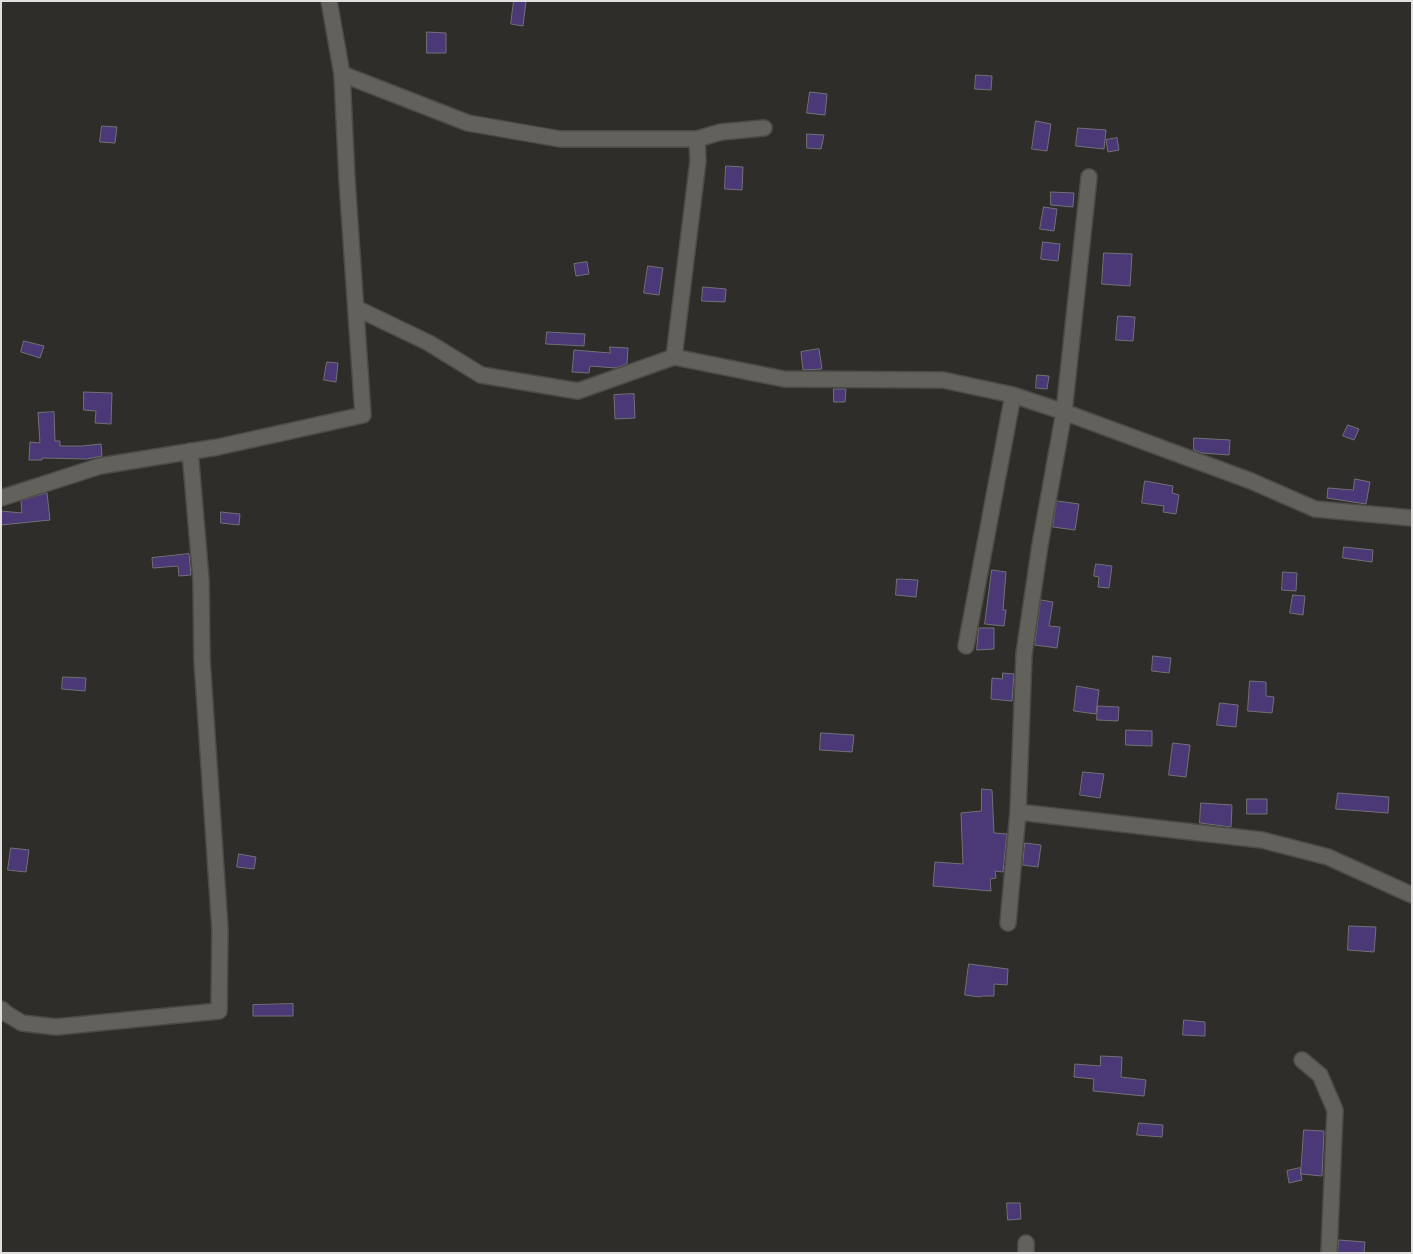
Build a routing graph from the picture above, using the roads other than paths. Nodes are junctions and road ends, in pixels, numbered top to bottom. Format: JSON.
{"nodes":[{"id":1,"x":329,"y":1,"type":"edge"},
{"id":2,"x":342,"y":74,"type":"junction"},
{"id":3,"x":764,"y":128,"type":"dead end"},
{"id":4,"x":697,"y":139,"type":"junction"},
{"id":5,"x":1089,"y":177,"type":"dead end"},
{"id":6,"x":356,"y":308,"type":"junction"},
{"id":7,"x":674,"y":357,"type":"junction"},
{"id":8,"x":1013,"y":395,"type":"junction"},
{"id":9,"x":1064,"y":412,"type":"junction"},
{"id":10,"x":190,"y":451,"type":"junction"},
{"id":11,"x":1,"y":498,"type":"edge"},
{"id":12,"x":1412,"y":518,"type":"edge"},
{"id":13,"x":966,"y":646,"type":"dead end"},
{"id":14,"x":1018,"y":812,"type":"junction"},
{"id":15,"x":1412,"y":895,"type":"edge"},
{"id":16,"x":1008,"y":922,"type":"dead end"},
{"id":17,"x":1,"y":1009,"type":"edge"},
{"id":18,"x":1302,"y":1060,"type":"dead end"},
{"id":19,"x":1329,"y":1253,"type":"edge"}],
"edges":[{"from":1,"to":2,"type":"street"},
{"from":2,"to":4,"type":"street"},
{"from":2,"to":6,"type":"street"},
{"from":3,"to":4,"type":"street"},
{"from":4,"to":7,"type":"street"},
{"from":5,"to":9,"type":"street"},
{"from":6,"to":7,"type":"street"},
{"from":6,"to":10,"type":"street"},
{"from":7,"to":8,"type":"street"},
{"from":8,"to":9,"type":"street"},
{"from":8,"to":13,"type":"street"},
{"from":9,"to":12,"type":"street"},
{"from":9,"to":14,"type":"street"},
{"from":10,"to":11,"type":"street"},
{"from":10,"to":17,"type":"street"},
{"from":14,"to":15,"type":"street"},
{"from":14,"to":16,"type":"street"},
{"from":18,"to":19,"type":"street"}]}
